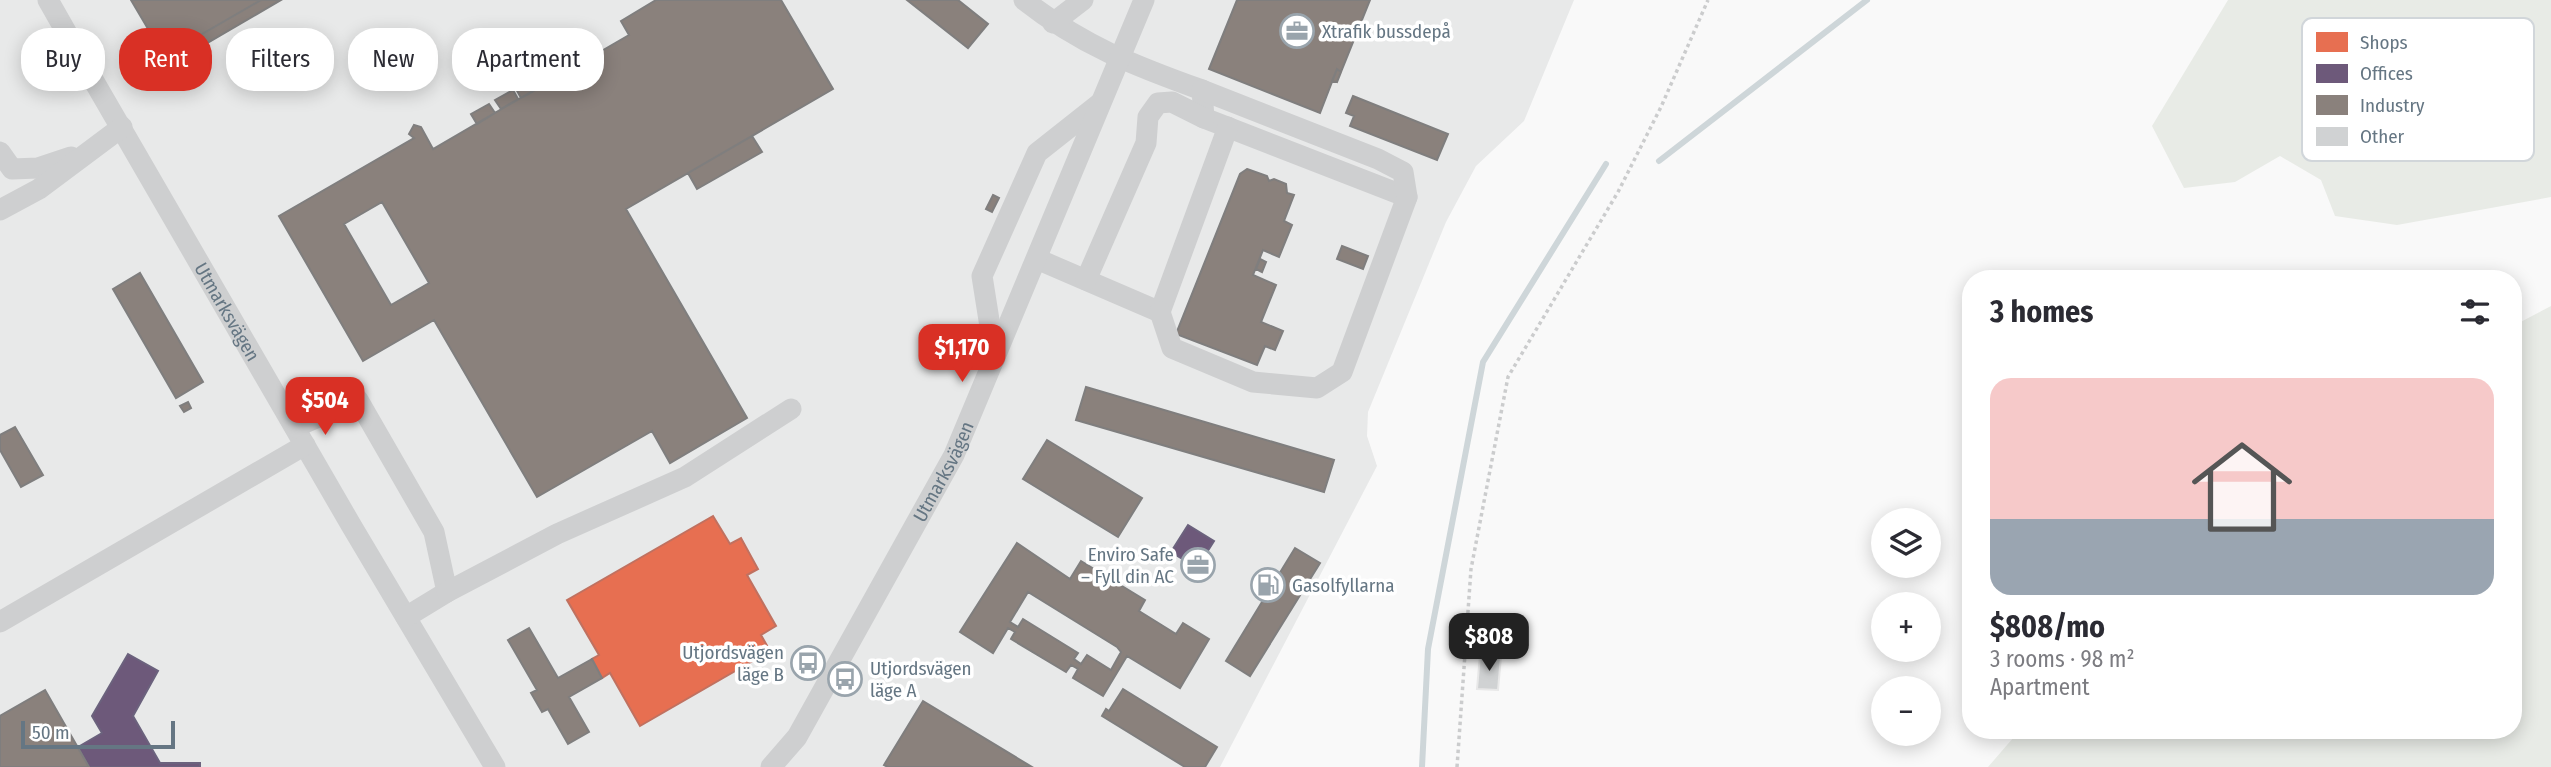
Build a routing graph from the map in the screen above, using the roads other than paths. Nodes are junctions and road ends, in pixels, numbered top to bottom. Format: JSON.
{"nodes":[{"id":1,"x":48,"y":0,"type":"edge"},
{"id":2,"x":1024,"y":0,"type":"edge"},
{"id":3,"x":1083,"y":0,"type":"edge"},
{"id":4,"x":1144,"y":0,"type":"edge"},
{"id":5,"x":1053,"y":23,"type":"junction"},
{"id":6,"x":1120,"y":61,"type":"junction"},
{"id":7,"x":1202,"y":90,"type":"junction"},
{"id":8,"x":1100,"y":103,"type":"junction"},
{"id":9,"x":1204,"y":118,"type":"junction"},
{"id":10,"x":122,"y":127,"type":"junction"},
{"id":11,"x":1228,"y":127,"type":"junction"},
{"id":12,"x":87,"y":151,"type":"junction"},
{"id":13,"x":0,"y":152,"type":"edge"},
{"id":14,"x":1407,"y":197,"type":"junction"},
{"id":15,"x":0,"y":210,"type":"edge"},
{"id":16,"x":1037,"y":259,"type":"junction"},
{"id":17,"x":1086,"y":280,"type":"junction"},
{"id":18,"x":1160,"y":312,"type":"junction"},
{"id":19,"x":995,"y":358,"type":"junction"},
{"id":20,"x":791,"y":409,"type":"dead end"},
{"id":21,"x":300,"y":436,"type":"junction"},
{"id":22,"x":447,"y":592,"type":"junction"},
{"id":23,"x":406,"y":617,"type":"junction"},
{"id":24,"x":0,"y":622,"type":"edge"},
{"id":25,"x":495,"y":767,"type":"edge"},
{"id":26,"x":771,"y":767,"type":"edge"}],
"edges":[{"from":1,"to":10,"type":"street","name":"Utmarksvägen"},
{"from":2,"to":5,"type":"street"},
{"from":3,"to":5,"type":"street"},
{"from":4,"to":6,"type":"street","name":"Utmarksvägen"},
{"from":5,"to":6,"type":"street"},
{"from":6,"to":7,"type":"street"},
{"from":6,"to":8,"type":"street","name":"Utmarksvägen"},
{"from":7,"to":9,"type":"street"},
{"from":7,"to":14,"type":"street"},
{"from":8,"to":16,"type":"street","name":"Utmarksvägen"},
{"from":8,"to":19,"type":"street"},
{"from":9,"to":11,"type":"street"},
{"from":9,"to":17,"type":"street"},
{"from":10,"to":12,"type":"street"},
{"from":10,"to":21,"type":"street","name":"Utmarksvägen"},
{"from":11,"to":14,"type":"street"},
{"from":11,"to":18,"type":"street"},
{"from":12,"to":13,"type":"street"},
{"from":12,"to":15,"type":"street"},
{"from":14,"to":18,"type":"street"},
{"from":16,"to":17,"type":"street"},
{"from":16,"to":19,"type":"street","name":"Utmarksvägen"},
{"from":17,"to":18,"type":"street"},
{"from":19,"to":26,"type":"street","name":"Utmarksvägen"},
{"from":20,"to":22,"type":"street"},
{"from":21,"to":22,"type":"street"},
{"from":21,"to":23,"type":"street","name":"Utmarksvägen"},
{"from":21,"to":24,"type":"street"},
{"from":22,"to":23,"type":"street"},
{"from":23,"to":25,"type":"street","name":"Utmarksvägen"}]}
